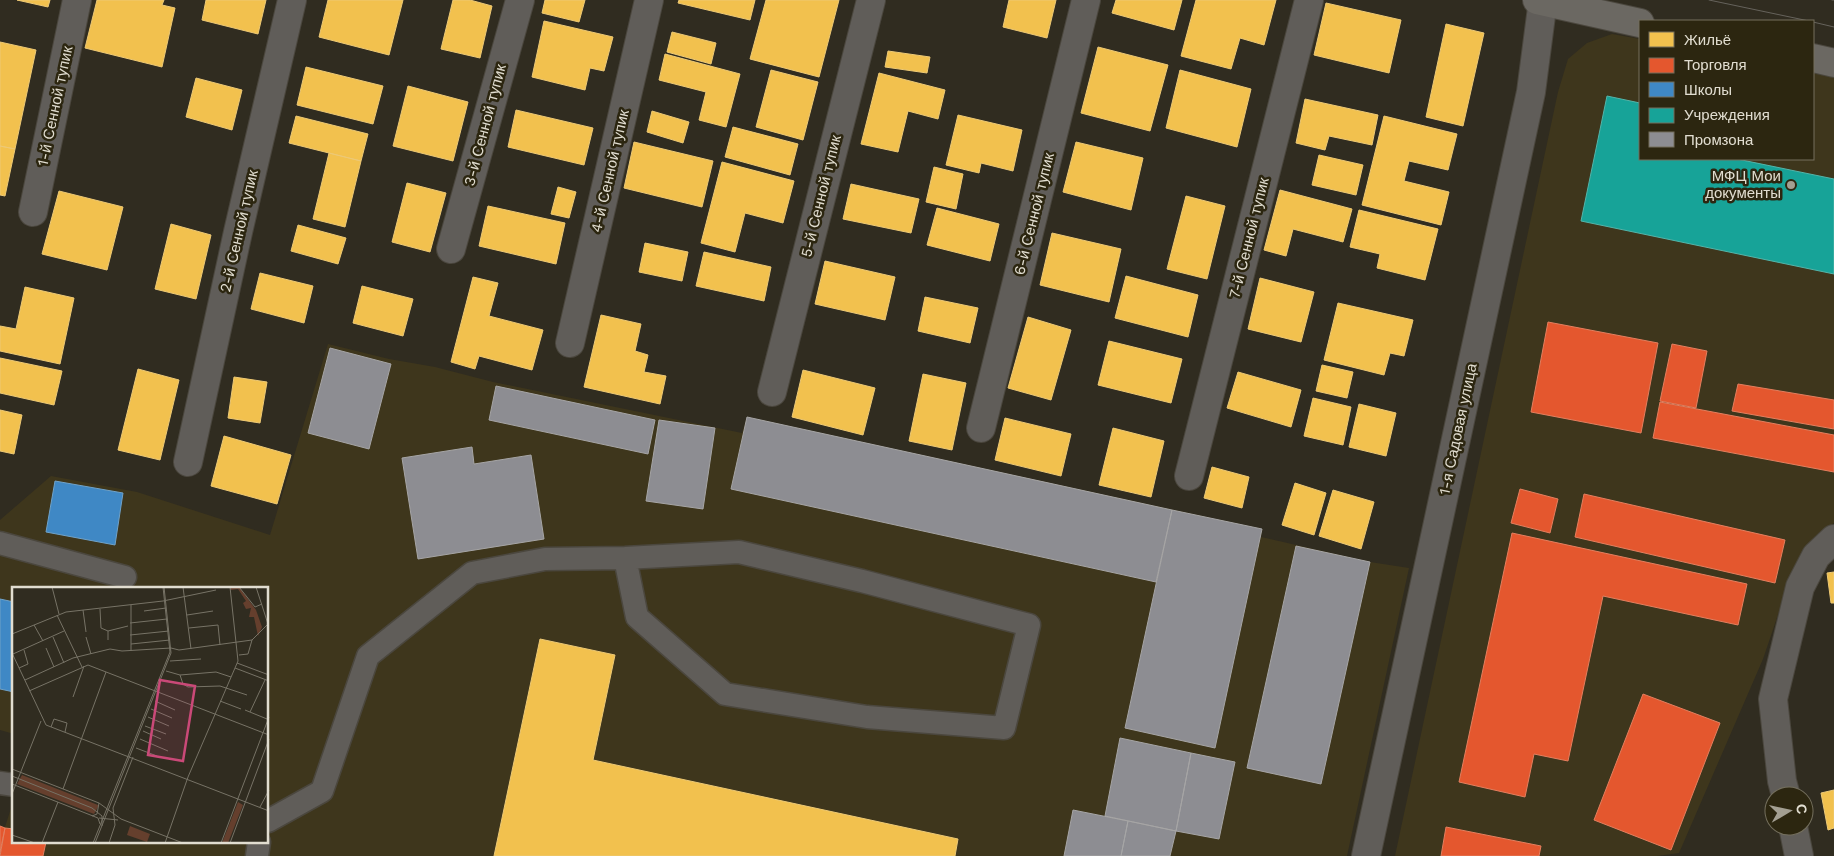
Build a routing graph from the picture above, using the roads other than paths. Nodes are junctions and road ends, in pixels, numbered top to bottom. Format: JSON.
{"nodes":[{"id":1,"x":78,"y":0,"type":"edge"},
{"id":2,"x":292,"y":0,"type":"edge"},
{"id":3,"x":520,"y":0,"type":"edge"},
{"id":4,"x":649,"y":0,"type":"edge"},
{"id":5,"x":871,"y":0,"type":"edge"},
{"id":6,"x":1086,"y":0,"type":"edge"},
{"id":7,"x":1309,"y":0,"type":"edge"},
{"id":8,"x":1541,"y":0,"type":"edge"},
{"id":9,"x":1639,"y":23,"type":"edge"},
{"id":10,"x":1814,"y":58,"type":"edge"},
{"id":11,"x":1834,"y":63,"type":"edge"},
{"id":12,"x":33,"y":212,"type":"dead end"},
{"id":13,"x":451,"y":249,"type":"dead end"},
{"id":14,"x":570,"y":343,"type":"dead end"},
{"id":15,"x":772,"y":392,"type":"dead end"},
{"id":16,"x":981,"y":428,"type":"dead end"},
{"id":17,"x":188,"y":462,"type":"dead end"},
{"id":18,"x":1189,"y":476,"type":"dead end"},
{"id":19,"x":1834,"y":539,"type":"edge"},
{"id":20,"x":0,"y":543,"type":"edge"},
{"id":21,"x":625,"y":558,"type":"junction"},
{"id":22,"x":125,"y":577,"type":"dead end"},
{"id":23,"x":1783,"y":786,"type":"edge"},
{"id":24,"x":269,"y":820,"type":"edge"},
{"id":25,"x":1794,"y":836,"type":"edge"},
{"id":26,"x":1366,"y":856,"type":"edge"},
{"id":27,"x":1799,"y":856,"type":"edge"}],
"edges":[{"from":1,"to":12,"type":"street","name":"1-й Сенной тупик"},
{"from":2,"to":17,"type":"street","name":"2-й Сенной тупик"},
{"from":3,"to":13,"type":"street","name":"3-й Сенной тупик"},
{"from":4,"to":14,"type":"street","name":"4-й Сенной тупик"},
{"from":5,"to":15,"type":"street","name":"5-й Сенной тупик"},
{"from":6,"to":16,"type":"street","name":"6-й Сенной тупик"},
{"from":7,"to":18,"type":"street","name":"7-й Сенной тупик"},
{"from":8,"to":9,"type":"main road"},
{"from":8,"to":26,"type":"street","name":"1-я Садовая улица"},
{"from":10,"to":11,"type":"main road"},
{"from":19,"to":23,"type":"street"},
{"from":20,"to":22,"type":"lane"},
{"from":21,"to":21,"type":"lane"},
{"from":21,"to":24,"type":"lane"},
{"from":25,"to":27,"type":"street"}]}
